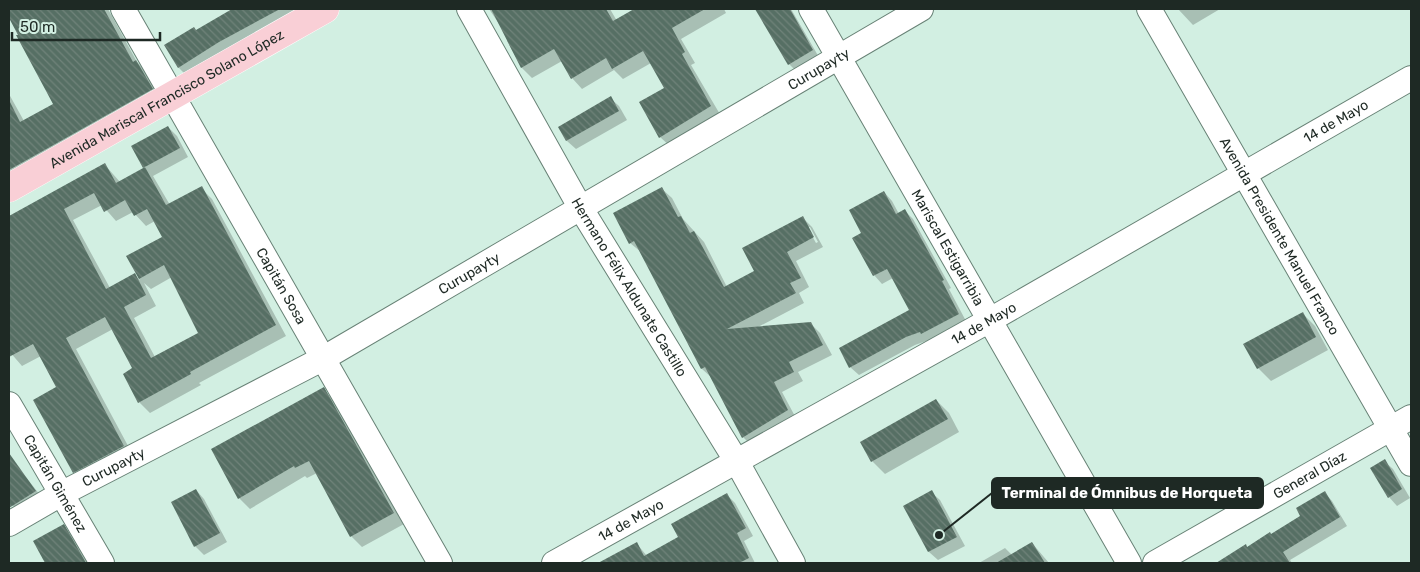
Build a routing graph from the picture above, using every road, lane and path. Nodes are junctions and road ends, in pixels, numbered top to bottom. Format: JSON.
{"nodes":[{"id":1,"x":123,"y":9,"type":"edge"},
{"id":2,"x":325,"y":9,"type":"edge"},
{"id":3,"x":469,"y":9,"type":"edge"},
{"id":4,"x":811,"y":9,"type":"edge"},
{"id":5,"x":921,"y":9,"type":"edge"},
{"id":6,"x":1149,"y":9,"type":"edge"},
{"id":7,"x":838,"y":56,"type":"junction"},
{"id":8,"x":1411,"y":78,"type":"edge"},
{"id":9,"x":172,"y":95,"type":"junction"},
{"id":10,"x":1244,"y":172,"type":"junction"},
{"id":11,"x":9,"y":188,"type":"edge"},
{"id":12,"x":580,"y":207,"type":"junction"},
{"id":13,"x":990,"y":320,"type":"junction"},
{"id":14,"x":324,"y":358,"type":"junction"},
{"id":15,"x":9,"y":404,"type":"edge"},
{"id":16,"x":1401,"y":422,"type":"edge"},
{"id":17,"x":737,"y":462,"type":"junction"},
{"id":18,"x":1411,"y":464,"type":"edge"},
{"id":19,"x":61,"y":494,"type":"junction"},
{"id":20,"x":9,"y":524,"type":"edge"},
{"id":21,"x":102,"y":563,"type":"edge"},
{"id":22,"x":440,"y":563,"type":"edge"},
{"id":23,"x":554,"y":563,"type":"edge"},
{"id":24,"x":792,"y":563,"type":"edge"},
{"id":25,"x":1129,"y":563,"type":"edge"},
{"id":26,"x":1155,"y":563,"type":"edge"}],
"edges":[{"from":1,"to":9,"type":"street","name":"Capitán Sosa"},
{"from":2,"to":9,"type":"main road","name":"Avenida Mariscal Francisco Solano López"},
{"from":3,"to":12,"type":"street","name":"Hermano Félix Aldunate Castillo"},
{"from":4,"to":7,"type":"street","name":"Mariscal Estigarribia"},
{"from":5,"to":7,"type":"street","name":"Curupayty"},
{"from":6,"to":10,"type":"street","name":"Avenida Presidente Manuel Franco"},
{"from":7,"to":12,"type":"street","name":"Curupayty"},
{"from":7,"to":13,"type":"street","name":"Mariscal Estigarribia"},
{"from":8,"to":10,"type":"street","name":"14 de Mayo"},
{"from":9,"to":11,"type":"main road","name":"Avenida Mariscal Francisco Solano López"},
{"from":9,"to":14,"type":"street","name":"Capitán Sosa"},
{"from":10,"to":13,"type":"street","name":"14 de Mayo"},
{"from":10,"to":16,"type":"street","name":"Avenida Presidente Manuel Franco"},
{"from":12,"to":14,"type":"street","name":"Curupayty"},
{"from":12,"to":17,"type":"street","name":"Hermano Félix Aldunate Castillo"},
{"from":13,"to":17,"type":"street","name":"14 de Mayo"},
{"from":13,"to":25,"type":"street","name":"Mariscal Estigarribia"},
{"from":14,"to":19,"type":"street","name":"Curupayty"},
{"from":14,"to":22,"type":"street","name":"Capitán Sosa"},
{"from":15,"to":19,"type":"street","name":"Capitán Giménez"},
{"from":16,"to":18,"type":"street","name":"Avenida Presidente Manuel Franco"},
{"from":16,"to":26,"type":"street","name":"General Díaz"},
{"from":17,"to":23,"type":"street","name":"14 de Mayo"},
{"from":17,"to":24,"type":"street","name":"Hermano Félix Aldunate Castillo"},
{"from":19,"to":20,"type":"street","name":"Curupayty"},
{"from":19,"to":21,"type":"street","name":"Capitán Giménez"}]}
